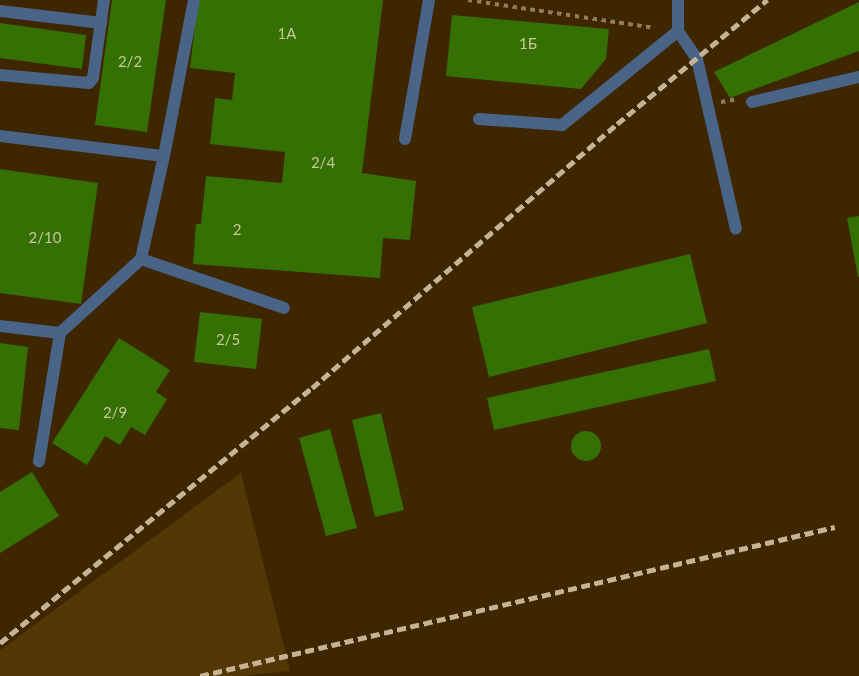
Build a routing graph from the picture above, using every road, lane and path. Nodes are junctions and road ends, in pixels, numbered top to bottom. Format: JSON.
{"nodes":[{"id":1,"x":104,"y":0,"type":"edge"},
{"id":2,"x":194,"y":0,"type":"edge"},
{"id":3,"x":429,"y":0,"type":"edge"},
{"id":4,"x":468,"y":0,"type":"edge"},
{"id":5,"x":678,"y":0,"type":"edge"},
{"id":6,"x":0,"y":11,"type":"edge"},
{"id":7,"x":101,"y":22,"type":"junction"},
{"id":8,"x":678,"y":31,"type":"junction"},
{"id":9,"x":859,"y":68,"type":"edge"},
{"id":10,"x":0,"y":75,"type":"edge"},
{"id":11,"x":859,"y":77,"type":"edge"},
{"id":12,"x":828,"y":84,"type":"junction"},
{"id":13,"x":752,"y":102,"type":"joint"},
{"id":14,"x":709,"y":104,"type":"junction"},
{"id":15,"x":479,"y":119,"type":"dead end"},
{"id":16,"x":0,"y":136,"type":"edge"},
{"id":17,"x":405,"y":139,"type":"dead end"},
{"id":18,"x":164,"y":156,"type":"junction"},
{"id":19,"x":736,"y":230,"type":"dead end"},
{"id":20,"x":141,"y":259,"type":"junction"},
{"id":21,"x":284,"y":308,"type":"dead end"},
{"id":22,"x":0,"y":326,"type":"edge"},
{"id":23,"x":60,"y":333,"type":"junction"},
{"id":24,"x":39,"y":461,"type":"dead end"}],
"edges":[{"from":1,"to":7,"type":"lane"},
{"from":2,"to":18,"type":"lane"},
{"from":3,"to":17,"type":"lane"},
{"from":4,"to":8,"type":"path"},
{"from":5,"to":8,"type":"lane"},
{"from":6,"to":7,"type":"lane"},
{"from":7,"to":10,"type":"lane"},
{"from":8,"to":14,"type":"lane"},
{"from":8,"to":15,"type":"lane"},
{"from":9,"to":12,"type":"lane"},
{"from":11,"to":12,"type":"lane"},
{"from":12,"to":13,"type":"lane"},
{"from":13,"to":14,"type":"path"},
{"from":14,"to":19,"type":"lane"},
{"from":16,"to":18,"type":"lane"},
{"from":18,"to":20,"type":"lane"},
{"from":20,"to":21,"type":"lane"},
{"from":20,"to":23,"type":"lane"},
{"from":22,"to":23,"type":"lane"},
{"from":23,"to":24,"type":"lane"}]}
